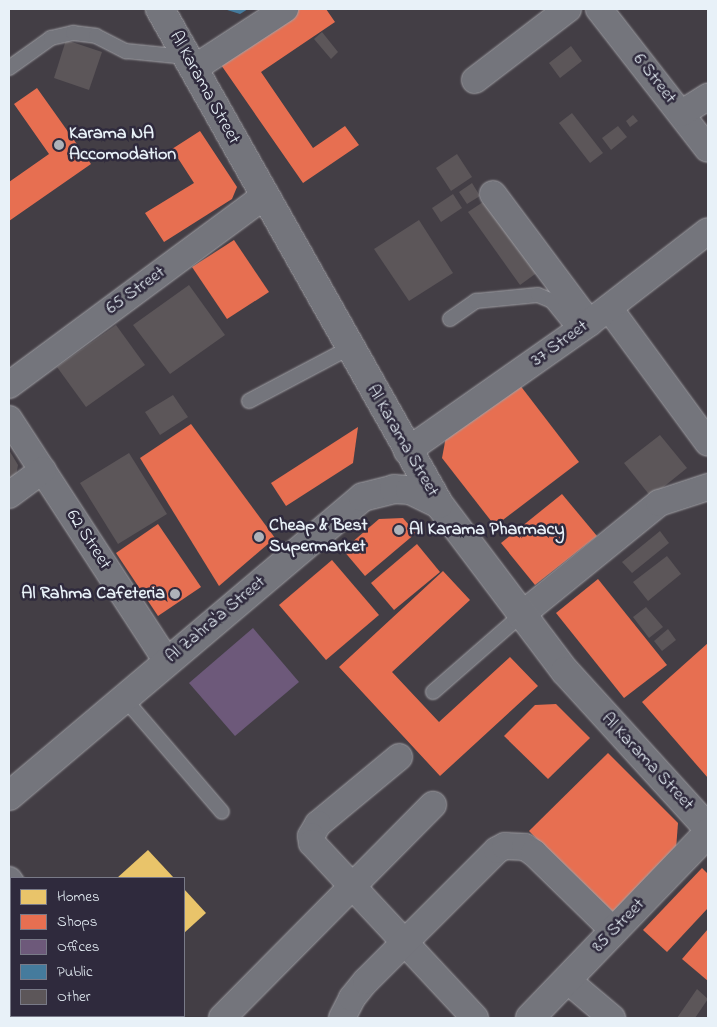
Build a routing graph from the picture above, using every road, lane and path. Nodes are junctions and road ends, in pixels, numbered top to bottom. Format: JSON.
{"nodes":[{"id":1,"x":160,"y":9,"type":"edge"},
{"id":2,"x":179,"y":9,"type":"edge"},
{"id":3,"x":285,"y":9,"type":"edge"},
{"id":4,"x":568,"y":9,"type":"edge"},
{"id":5,"x":599,"y":9,"type":"edge"},
{"id":6,"x":190,"y":63,"type":"junction"},
{"id":7,"x":9,"y":68,"type":"edge"},
{"id":8,"x":476,"y":80,"type":"dead end"},
{"id":9,"x":708,"y":97,"type":"edge"},
{"id":10,"x":682,"y":113,"type":"junction"},
{"id":11,"x":708,"y":149,"type":"edge"},
{"id":12,"x":493,"y":194,"type":"dead end"},
{"id":13,"x":264,"y":196,"type":"junction"},
{"id":14,"x":708,"y":231,"type":"edge"},
{"id":15,"x":450,"y":319,"type":"dead end"},
{"id":16,"x":592,"y":321,"type":"junction"},
{"id":17,"x":350,"y":348,"type":"junction"},
{"id":18,"x":9,"y":385,"type":"edge"},
{"id":19,"x":249,"y":401,"type":"dead end"},
{"id":20,"x":9,"y":419,"type":"edge"},
{"id":21,"x":708,"y":443,"type":"edge"},
{"id":22,"x":407,"y":451,"type":"junction"},
{"id":23,"x":43,"y":470,"type":"junction"},
{"id":24,"x":708,"y":487,"type":"edge"},
{"id":25,"x":9,"y":495,"type":"edge"},
{"id":26,"x":439,"y":504,"type":"junction"},
{"id":27,"x":520,"y":616,"type":"junction"},
{"id":28,"x":168,"y":661,"type":"junction"},
{"id":29,"x":433,"y":692,"type":"dead end"},
{"id":30,"x":124,"y":698,"type":"junction"},
{"id":31,"x":399,"y":757,"type":"dead end"},
{"id":32,"x":9,"y":796,"type":"edge"},
{"id":33,"x":432,"y":805,"type":"dead end"},
{"id":34,"x":222,"y":812,"type":"dead end"},
{"id":35,"x":708,"y":828,"type":"edge"},
{"id":36,"x":708,"y":833,"type":"edge"},
{"id":37,"x":351,"y":888,"type":"junction"},
{"id":38,"x":614,"y":931,"type":"junction"},
{"id":39,"x":404,"y":943,"type":"junction"},
{"id":40,"x":567,"y":980,"type":"junction"},
{"id":41,"x":222,"y":1018,"type":"edge"},
{"id":42,"x":342,"y":1018,"type":"edge"},
{"id":43,"x":475,"y":1018,"type":"edge"},
{"id":44,"x":530,"y":1018,"type":"edge"},
{"id":45,"x":612,"y":1018,"type":"edge"}],
"edges":[{"from":1,"to":6,"type":"main road","name":"Al Karama Street"},
{"from":2,"to":6,"type":"main road"},
{"from":3,"to":6,"type":"street"},
{"from":4,"to":8,"type":"street"},
{"from":5,"to":10,"type":"street","name":"6 Street"},
{"from":6,"to":7,"type":"lane"},
{"from":6,"to":13,"type":"main road","name":"Al Karama Street"},
{"from":9,"to":10,"type":"street"},
{"from":10,"to":11,"type":"street","name":"6 Street"},
{"from":12,"to":16,"type":"street"},
{"from":13,"to":17,"type":"main road","name":"Al Karama Street"},
{"from":13,"to":18,"type":"street","name":"65 Street"},
{"from":14,"to":16,"type":"street","name":"37 Street"},
{"from":15,"to":16,"type":"lane"},
{"from":16,"to":21,"type":"street"},
{"from":16,"to":22,"type":"street","name":"37 Street"},
{"from":17,"to":19,"type":"lane"},
{"from":17,"to":22,"type":"main road","name":"Al Karama Street"},
{"from":20,"to":23,"type":"street","name":"62 Street"},
{"from":22,"to":26,"type":"main road","name":"Al Karama Street"},
{"from":23,"to":25,"type":"street"},
{"from":23,"to":28,"type":"street","name":"62 Street"},
{"from":24,"to":27,"type":"street"},
{"from":26,"to":27,"type":"main road","name":"Al Karama Street"},
{"from":26,"to":28,"type":"main road","name":"Al Zahra'a Street"},
{"from":27,"to":29,"type":"lane"},
{"from":27,"to":35,"type":"main road","name":"Al Karama Street"},
{"from":28,"to":30,"type":"main road","name":"Al Zahra'a Street"},
{"from":30,"to":32,"type":"main road","name":"Al Zahra'a Street"},
{"from":30,"to":34,"type":"lane"},
{"from":31,"to":37,"type":"street"},
{"from":33,"to":37,"type":"street"},
{"from":36,"to":38,"type":"main road","name":"85 Street"},
{"from":37,"to":39,"type":"street"},
{"from":37,"to":41,"type":"street"},
{"from":38,"to":39,"type":"street"},
{"from":38,"to":40,"type":"main road","name":"85 Street"},
{"from":39,"to":42,"type":"street"},
{"from":39,"to":43,"type":"street"},
{"from":40,"to":44,"type":"main road","name":"85 Street"},
{"from":40,"to":45,"type":"street"}]}
